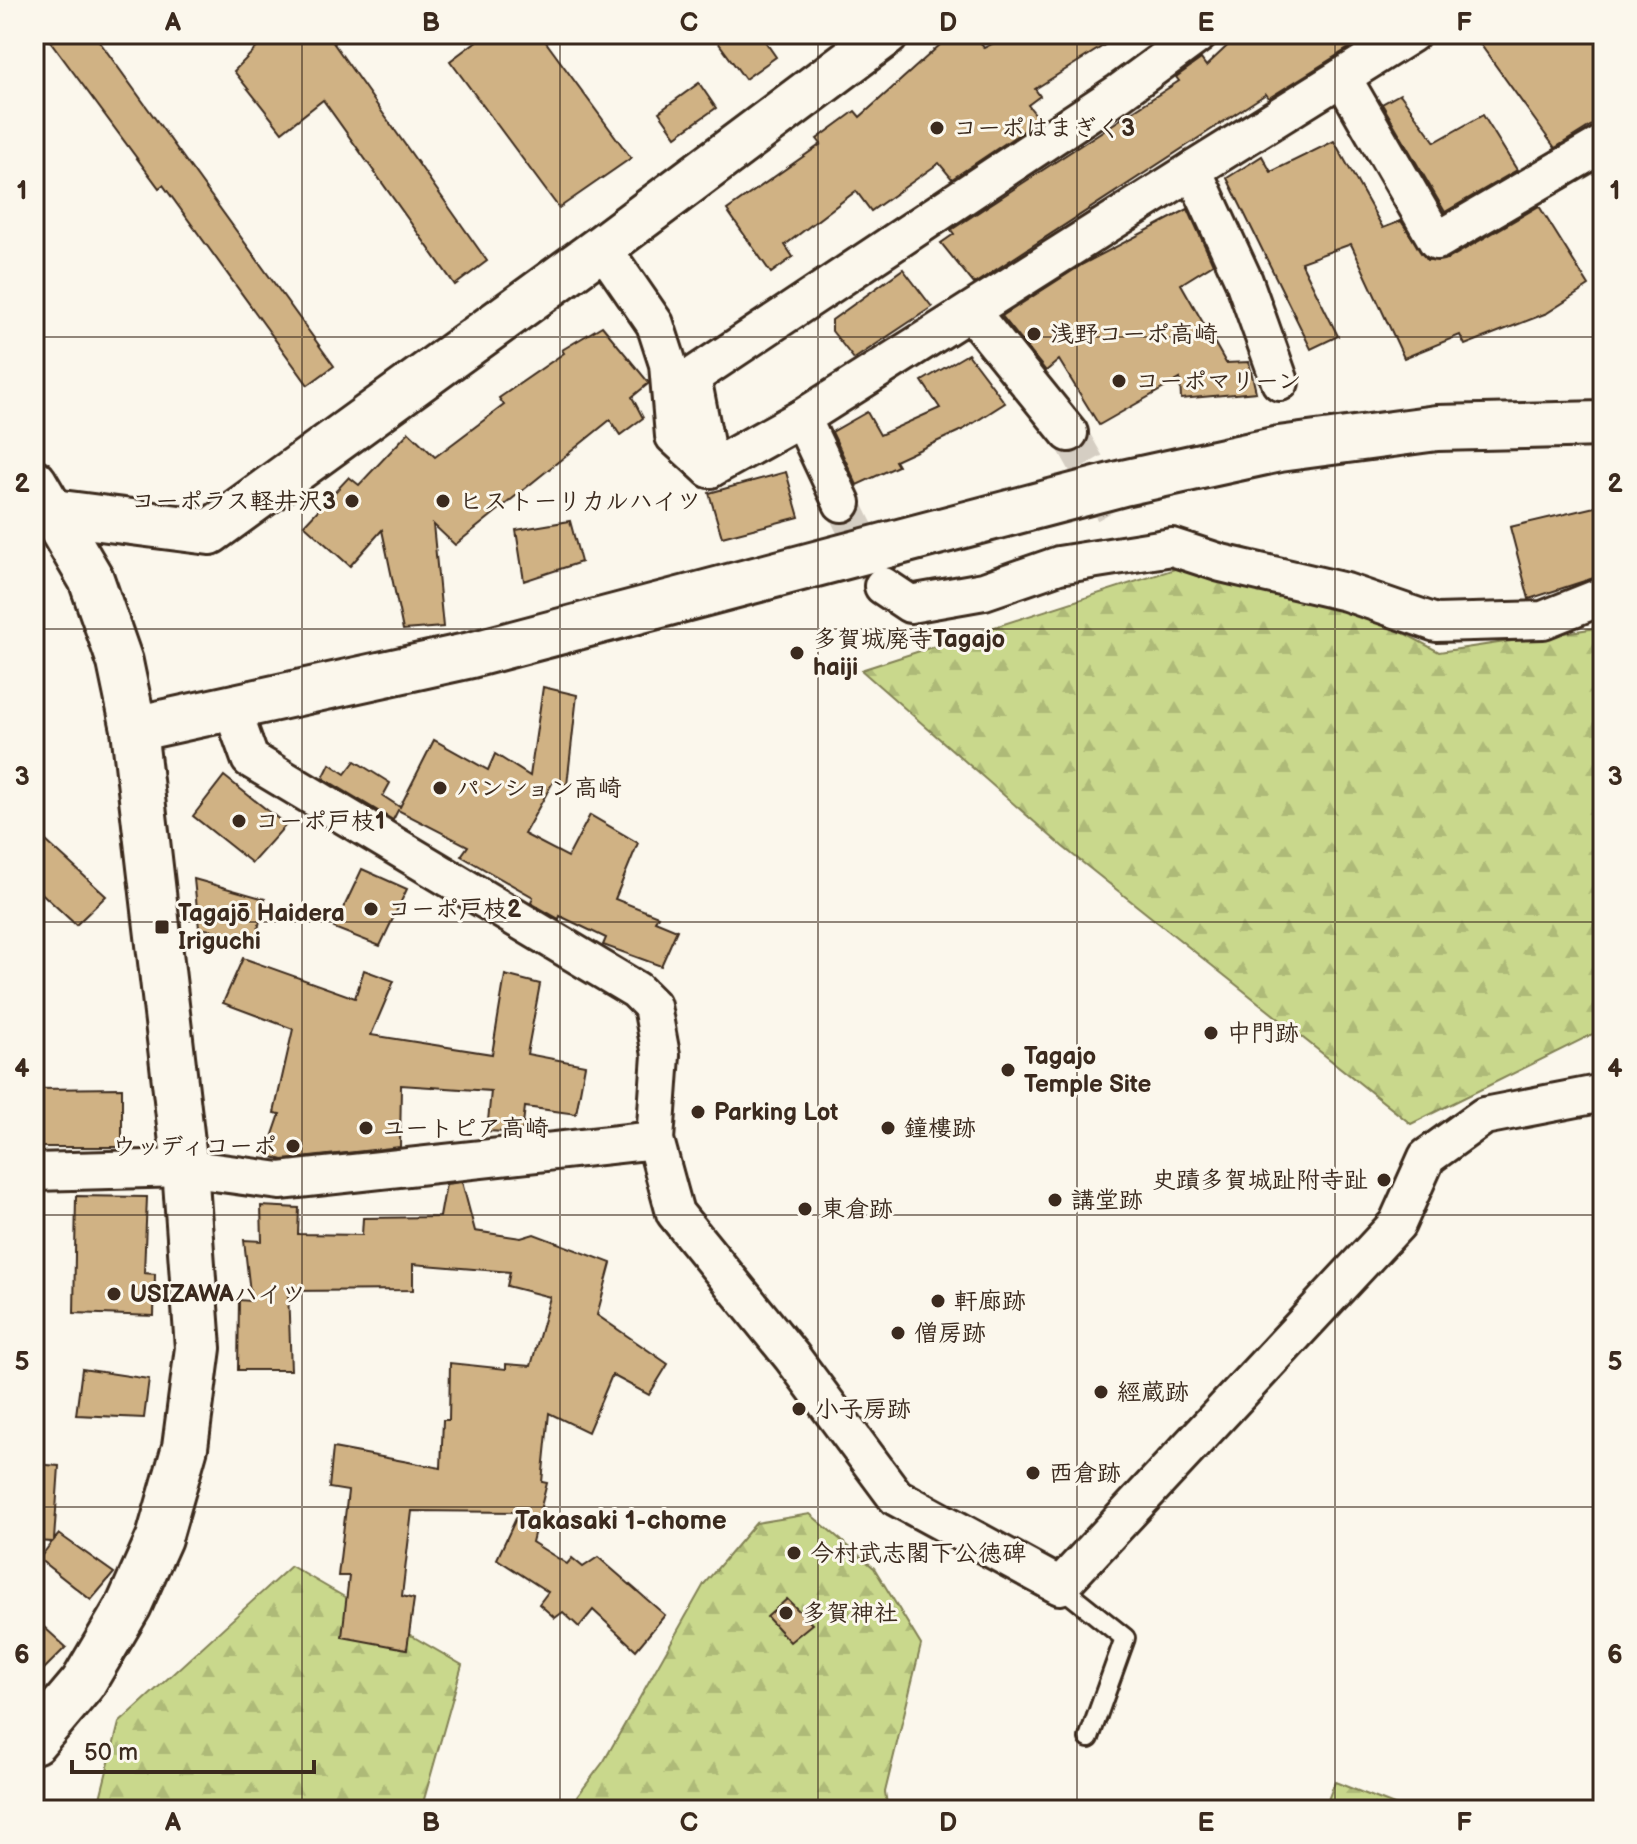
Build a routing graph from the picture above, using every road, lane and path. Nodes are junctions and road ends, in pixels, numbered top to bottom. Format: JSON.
{"nodes":[{"id":1,"x":886,"y":34,"type":"edge"},
{"id":2,"x":1199,"y":34,"type":"edge"},
{"id":3,"x":1411,"y":34,"type":"edge"},
{"id":4,"x":1342,"y":77,"type":"junction"},
{"id":5,"x":1603,"y":144,"type":"edge"},
{"id":6,"x":1193,"y":170,"type":"junction"},
{"id":7,"x":602,"y":247,"type":"junction"},
{"id":8,"x":971,"y":312,"type":"junction"},
{"id":9,"x":1280,"y":382,"type":"dead end"},
{"id":10,"x":802,"y":418,"type":"junction"},
{"id":11,"x":1603,"y":424,"type":"edge"},
{"id":12,"x":1069,"y":433,"type":"tunnel mouth"},
{"id":13,"x":710,"y":469,"type":"junction"},
{"id":14,"x":44,"y":497,"type":"edge"},
{"id":15,"x":842,"y":503,"type":"tunnel mouth"},
{"id":16,"x":883,"y":586,"type":"tunnel mouth"},
{"id":17,"x":1603,"y":596,"type":"edge"},
{"id":18,"x":232,"y":709,"type":"junction"},
{"id":19,"x":134,"y":729,"type":"junction"},
{"id":20,"x":1603,"y":1093,"type":"edge"},
{"id":21,"x":655,"y":1140,"type":"junction"},
{"id":22,"x":185,"y":1168,"type":"junction"},
{"id":23,"x":34,"y":1172,"type":"edge"},
{"id":24,"x":1060,"y":1586,"type":"junction"},
{"id":25,"x":41,"y":1720,"type":"edge"},
{"id":26,"x":1089,"y":1738,"type":"dead end"}],
"edges":[{"from":1,"to":7,"type":"street"},
{"from":2,"to":13,"type":"street"},
{"from":3,"to":4,"type":"street"},
{"from":4,"to":5,"type":"street"},
{"from":4,"to":6,"type":"street"},
{"from":6,"to":8,"type":"street"},
{"from":6,"to":9,"type":"street"},
{"from":7,"to":13,"type":"street"},
{"from":7,"to":14,"type":"street"},
{"from":8,"to":10,"type":"street"},
{"from":8,"to":12,"type":"street"},
{"from":10,"to":13,"type":"street"},
{"from":10,"to":15,"type":"street"},
{"from":11,"to":18,"type":"street"},
{"from":14,"to":19,"type":"street"},
{"from":16,"to":17,"type":"street"},
{"from":18,"to":19,"type":"street"},
{"from":18,"to":21,"type":"street"},
{"from":19,"to":22,"type":"street"},
{"from":20,"to":24,"type":"street"},
{"from":21,"to":22,"type":"street"},
{"from":21,"to":24,"type":"street"},
{"from":22,"to":23,"type":"street"},
{"from":22,"to":25,"type":"street"},
{"from":24,"to":26,"type":"lane"}]}
